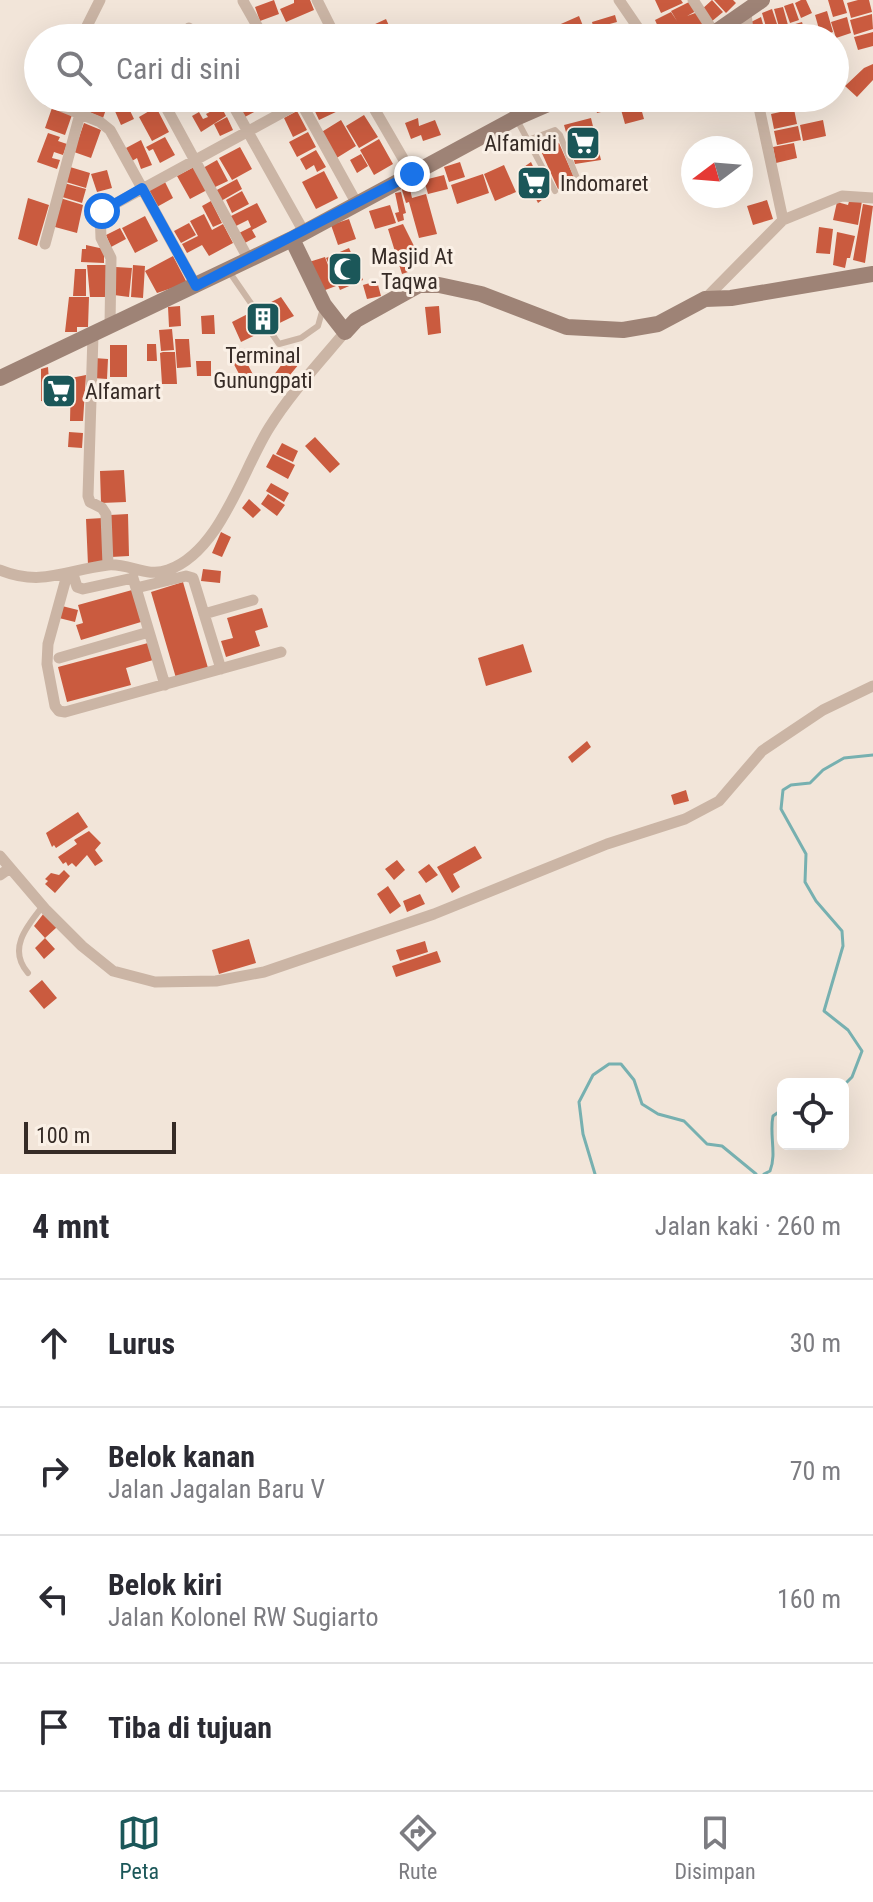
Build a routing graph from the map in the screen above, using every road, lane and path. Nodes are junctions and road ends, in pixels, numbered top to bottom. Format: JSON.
{"nodes":[{"id":1,"x":100,"y":0,"type":"edge"},
{"id":2,"x":317,"y":0,"type":"edge"},
{"id":3,"x":619,"y":0,"type":"edge"},
{"id":4,"x":693,"y":0,"type":"edge"},
{"id":5,"x":762,"y":0,"type":"edge"},
{"id":6,"x":243,"y":1,"type":"edge"},
{"id":7,"x":746,"y":14,"type":"junction"},
{"id":8,"x":88,"y":24,"type":"edge"},
{"id":9,"x":256,"y":24,"type":"edge"},
{"id":10,"x":329,"y":24,"type":"edge"},
{"id":11,"x":635,"y":24,"type":"edge"},
{"id":12,"x":705,"y":24,"type":"edge"},
{"id":13,"x":730,"y":24,"type":"edge"},
{"id":14,"x":747,"y":24,"type":"edge"},
{"id":15,"x":75,"y":112,"type":"edge"},
{"id":16,"x":169,"y":112,"type":"edge"},
{"id":17,"x":237,"y":112,"type":"edge"},
{"id":18,"x":281,"y":112,"type":"edge"},
{"id":19,"x":310,"y":112,"type":"edge"},
{"id":20,"x":376,"y":112,"type":"edge"},
{"id":21,"x":530,"y":112,"type":"edge"},
{"id":22,"x":760,"y":112,"type":"edge"},
{"id":23,"x":80,"y":114,"type":"junction"},
{"id":24,"x":516,"y":118,"type":"junction"},
{"id":25,"x":248,"y":131,"type":"junction"},
{"id":26,"x":528,"y":140,"type":"junction"},
{"id":27,"x":194,"y":159,"type":"junction"},
{"id":28,"x":412,"y":174,"type":"junction"},
{"id":29,"x":577,"y":178,"type":"dead end"},
{"id":30,"x":142,"y":188,"type":"junction"},
{"id":31,"x":555,"y":191,"type":"dead end"},
{"id":32,"x":873,"y":198,"type":"edge"},
{"id":33,"x":357,"y":204,"type":"junction"},
{"id":34,"x":783,"y":220,"type":"junction"},
{"id":35,"x":298,"y":235,"type":"junction"},
{"id":36,"x":45,"y":244,"type":"dead end"},
{"id":37,"x":249,"y":260,"type":"junction"},
{"id":38,"x":228,"y":270,"type":"junction"},
{"id":39,"x":873,"y":274,"type":"edge"},
{"id":40,"x":196,"y":286,"type":"junction"},
{"id":41,"x":705,"y":299,"type":"junction"},
{"id":42,"x":324,"y":305,"type":"junction"},
{"id":43,"x":110,"y":326,"type":"junction"},
{"id":44,"x":345,"y":332,"type":"junction"},
{"id":45,"x":93,"y":335,"type":"junction"},
{"id":46,"x":0,"y":378,"type":"edge"},
{"id":47,"x":108,"y":565,"type":"junction"},
{"id":48,"x":0,"y":570,"type":"edge"},
{"id":49,"x":70,"y":574,"type":"junction"},
{"id":50,"x":136,"y":588,"type":"junction"},
{"id":51,"x":253,"y":600,"type":"dead end"},
{"id":52,"x":204,"y":614,"type":"junction"},
{"id":53,"x":149,"y":632,"type":"junction"},
{"id":54,"x":281,"y":652,"type":"dead end"},
{"id":55,"x":59,"y":658,"type":"dead end"},
{"id":56,"x":221,"y":669,"type":"junction"},
{"id":57,"x":165,"y":685,"type":"junction"},
{"id":58,"x":873,"y":686,"type":"edge"},
{"id":59,"x":0,"y":856,"type":"edge"},
{"id":60,"x":5,"y":871,"type":"edge"},
{"id":61,"x":43,"y":906,"type":"junction"},
{"id":62,"x":28,"y":973,"type":"dead end"}],
"edges":[{"from":1,"to":8,"type":"street"},
{"from":2,"to":10,"type":"street"},
{"from":3,"to":11,"type":"street"},
{"from":4,"to":12,"type":"street"},
{"from":5,"to":7,"type":"main road"},
{"from":6,"to":9,"type":"street"},
{"from":7,"to":13,"type":"main road"},
{"from":7,"to":14,"type":"street"},
{"from":15,"to":23,"type":"street"},
{"from":16,"to":27,"type":"street"},
{"from":17,"to":25,"type":"street"},
{"from":18,"to":25,"type":"street"},
{"from":19,"to":33,"type":"street"},
{"from":20,"to":28,"type":"street"},
{"from":21,"to":24,"type":"main road"},
{"from":22,"to":34,"type":"street"},
{"from":23,"to":30,"type":"street"},
{"from":23,"to":36,"type":"street"},
{"from":24,"to":26,"type":"lane"},
{"from":24,"to":28,"type":"main road"},
{"from":25,"to":27,"type":"street"},
{"from":25,"to":35,"type":"street"},
{"from":26,"to":29,"type":"lane"},
{"from":26,"to":31,"type":"lane"},
{"from":27,"to":30,"type":"street"},
{"from":27,"to":37,"type":"street"},
{"from":28,"to":33,"type":"main road"},
{"from":30,"to":40,"type":"street"},
{"from":30,"to":43,"type":"street"},
{"from":32,"to":34,"type":"street"},
{"from":33,"to":35,"type":"main road"},
{"from":34,"to":41,"type":"street"},
{"from":35,"to":37,"type":"main road"},
{"from":35,"to":42,"type":"main road"},
{"from":37,"to":38,"type":"main road"},
{"from":38,"to":40,"type":"main road"},
{"from":38,"to":42,"type":"lane"},
{"from":39,"to":41,"type":"main road"},
{"from":40,"to":43,"type":"main road"},
{"from":41,"to":44,"type":"main road"},
{"from":42,"to":44,"type":"main road"},
{"from":43,"to":45,"type":"main road"},
{"from":44,"to":47,"type":"street"},
{"from":45,"to":46,"type":"main road"},
{"from":45,"to":47,"type":"street"},
{"from":47,"to":49,"type":"street"},
{"from":48,"to":49,"type":"street"},
{"from":49,"to":50,"type":"street"},
{"from":49,"to":57,"type":"street"},
{"from":50,"to":52,"type":"street"},
{"from":50,"to":53,"type":"street"},
{"from":51,"to":52,"type":"street"},
{"from":52,"to":56,"type":"street"},
{"from":53,"to":55,"type":"street"},
{"from":53,"to":57,"type":"street"},
{"from":54,"to":56,"type":"street"},
{"from":56,"to":57,"type":"street"},
{"from":58,"to":61,"type":"street"},
{"from":59,"to":60,"type":"street"},
{"from":60,"to":61,"type":"street"},
{"from":61,"to":62,"type":"lane"}]}
